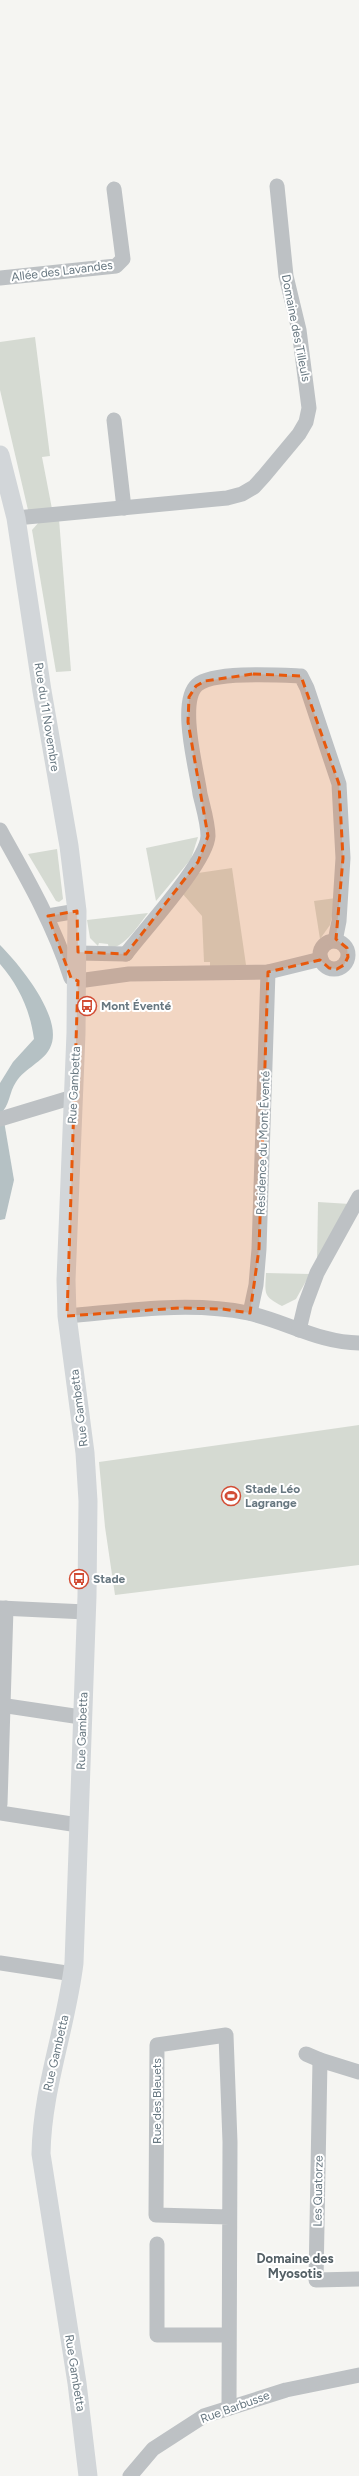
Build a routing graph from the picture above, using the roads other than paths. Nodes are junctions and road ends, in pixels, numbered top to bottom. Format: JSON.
{"nodes":[{"id":1,"x":277,"y":186,"type":"dead end"},
{"id":2,"x":114,"y":189,"type":"dead end"},
{"id":3,"x":0,"y":278,"type":"edge"},
{"id":4,"x":114,"y":420,"type":"dead end"},
{"id":5,"x":0,"y":455,"type":"edge"},
{"id":6,"x":124,"y":508,"type":"junction"},
{"id":7,"x":16,"y":518,"type":"junction"},
{"id":8,"x":0,"y":830,"type":"edge"},
{"id":9,"x":77,"y":911,"type":"junction"},
{"id":10,"x":48,"y":916,"type":"junction"},
{"id":11,"x":335,"y":940,"type":"junction"},
{"id":12,"x":78,"y":953,"type":"junction"},
{"id":13,"x":126,"y":954,"type":"junction"},
{"id":14,"x":321,"y":959,"type":"junction"},
{"id":15,"x":353,"y":964,"type":"edge"},
{"id":16,"x":268,"y":972,"type":"junction"},
{"id":17,"x":129,"y":974,"type":"junction"},
{"id":18,"x":78,"y":981,"type":"junction"},
{"id":19,"x":74,"y":1097,"type":"junction"},
{"id":20,"x":3,"y":1118,"type":"edge"},
{"id":21,"x":359,"y":1197,"type":"edge"},
{"id":22,"x":250,"y":1313,"type":"junction"},
{"id":23,"x":67,"y":1316,"type":"junction"},
{"id":24,"x":299,"y":1330,"type":"junction"},
{"id":25,"x":359,"y":1343,"type":"edge"},
{"id":26,"x":3,"y":1608,"type":"edge"},
{"id":27,"x":86,"y":1612,"type":"junction"},
{"id":28,"x":1,"y":1705,"type":"edge"},
{"id":29,"x":83,"y":1716,"type":"junction"},
{"id":30,"x":0,"y":1804,"type":"edge"},
{"id":31,"x":0,"y":1813,"type":"edge"},
{"id":32,"x":78,"y":1825,"type":"junction"},
{"id":33,"x":0,"y":1963,"type":"edge"},
{"id":34,"x":73,"y":1974,"type":"junction"},
{"id":35,"x":306,"y":2054,"type":"dead end"},
{"id":36,"x":320,"y":2060,"type":"junction"},
{"id":37,"x":359,"y":2072,"type":"edge"},
{"id":38,"x":229,"y":2217,"type":"junction"},
{"id":39,"x":157,"y":2244,"type":"dead end"},
{"id":40,"x":359,"y":2279,"type":"edge"},
{"id":41,"x":228,"y":2335,"type":"junction"},
{"id":42,"x":359,"y":2375,"type":"edge"},
{"id":43,"x":229,"y":2408,"type":"junction"},
{"id":44,"x":88,"y":2476,"type":"edge"},
{"id":45,"x":130,"y":2476,"type":"edge"}],
"edges":[{"from":1,"to":6,"type":"street","name":"Domaine des Tilleuls"},
{"from":2,"to":3,"type":"street","name":"Allée des Lavandes"},
{"from":4,"to":6,"type":"street"},
{"from":5,"to":7,"type":"main road","name":"Rue du 11 Novembre"},
{"from":6,"to":7,"type":"street","name":"Domaine des Tilleuls"},
{"from":7,"to":9,"type":"main road","name":"Rue du 11 Novembre"},
{"from":8,"to":10,"type":"street"},
{"from":9,"to":10,"type":"street"},
{"from":9,"to":12,"type":"main road","name":"Rue du 11 Novembre"},
{"from":10,"to":18,"type":"street"},
{"from":11,"to":13,"type":"street"},
{"from":11,"to":14,"type":"street"},
{"from":11,"to":15,"type":"street"},
{"from":12,"to":13,"type":"street"},
{"from":12,"to":18,"type":"main road","name":"Rue du 11 Novembre"},
{"from":13,"to":17,"type":"street"},
{"from":14,"to":15,"type":"street"},
{"from":14,"to":16,"type":"street"},
{"from":16,"to":17,"type":"street"},
{"from":16,"to":22,"type":"street","name":"Résidence du Mont Éventé"},
{"from":17,"to":18,"type":"street"},
{"from":18,"to":19,"type":"main road","name":"Rue Gambetta"},
{"from":19,"to":20,"type":"street"},
{"from":19,"to":23,"type":"main road","name":"Rue Gambetta"},
{"from":21,"to":24,"type":"street"},
{"from":22,"to":23,"type":"street"},
{"from":22,"to":24,"type":"street"},
{"from":23,"to":27,"type":"main road","name":"Rue Gambetta"},
{"from":24,"to":25,"type":"street"},
{"from":26,"to":27,"type":"street"},
{"from":26,"to":28,"type":"street"},
{"from":27,"to":29,"type":"main road","name":"Rue Gambetta"},
{"from":28,"to":29,"type":"street"},
{"from":28,"to":30,"type":"street"},
{"from":29,"to":32,"type":"main road","name":"Rue Gambetta"},
{"from":31,"to":32,"type":"street"},
{"from":32,"to":34,"type":"main road","name":"Rue Gambetta"},
{"from":33,"to":34,"type":"street"},
{"from":34,"to":44,"type":"main road","name":"Rue Gambetta"},
{"from":35,"to":36,"type":"street"},
{"from":36,"to":37,"type":"street"},
{"from":36,"to":40,"type":"street","name":"Les Quatorze"},
{"from":38,"to":38,"type":"street","name":"Rue des Bleuets"},
{"from":38,"to":41,"type":"street","name":"Rue des Bleuets"},
{"from":39,"to":41,"type":"street"},
{"from":41,"to":43,"type":"street","name":"Rue des Bleuets"},
{"from":42,"to":43,"type":"street","name":"Rue Barbusse"},
{"from":43,"to":45,"type":"street","name":"Rue Barbusse"}]}
